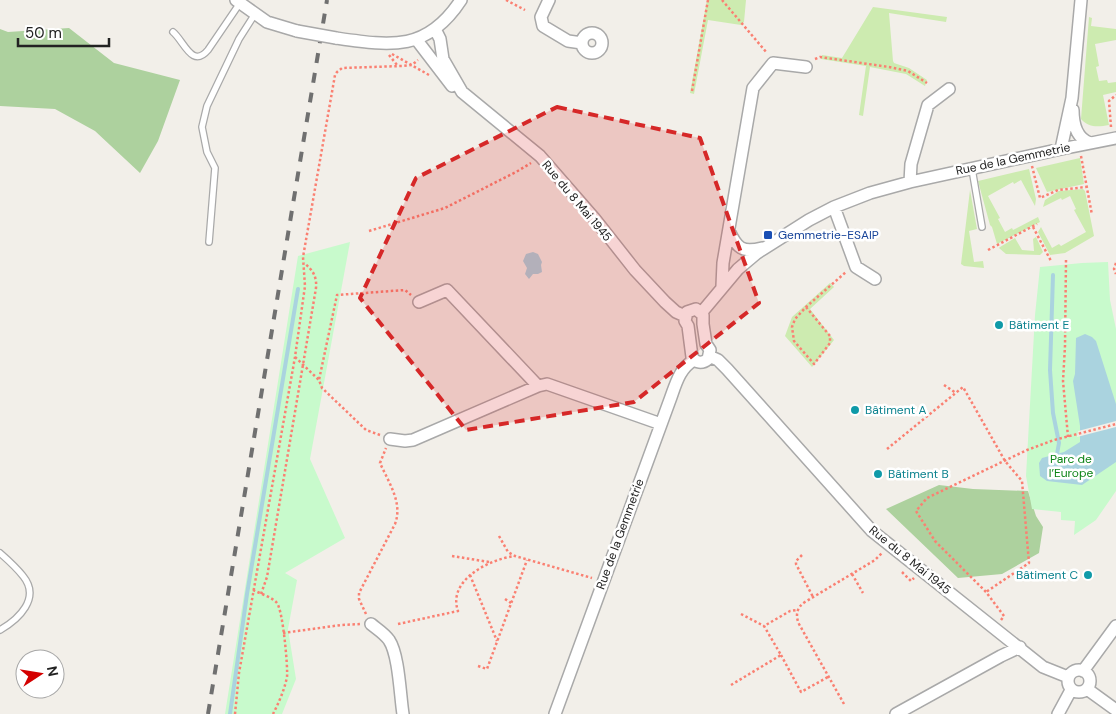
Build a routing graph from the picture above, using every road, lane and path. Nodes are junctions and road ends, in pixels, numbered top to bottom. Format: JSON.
{"nodes":[{"id":1,"x":462,"y":0,"type":"edge"},
{"id":2,"x":506,"y":0,"type":"edge"},
{"id":3,"x":549,"y":0,"type":"edge"},
{"id":4,"x":708,"y":0,"type":"edge"},
{"id":5,"x":722,"y":0,"type":"edge"},
{"id":6,"x":1078,"y":1,"type":"edge"},
{"id":7,"x":238,"y":2,"type":"edge"},
{"id":8,"x":524,"y":10,"type":"dead end"},
{"id":9,"x":255,"y":14,"type":"junction"},
{"id":10,"x":435,"y":29,"type":"junction"},
{"id":11,"x":173,"y":32,"type":"dead end"},
{"id":12,"x":416,"y":39,"type":"junction"},
{"id":13,"x":582,"y":43,"type":"dead end"},
{"id":14,"x":768,"y":54,"type":"dead end"},
{"id":15,"x":421,"y":57,"type":"dead end"},
{"id":16,"x":811,"y":64,"type":"joint"},
{"id":17,"x":398,"y":65,"type":"junction"},
{"id":18,"x":412,"y":65,"type":"junction"},
{"id":19,"x":927,"y":83,"type":"dead end"},
{"id":20,"x":450,"y":84,"type":"junction"},
{"id":21,"x":949,"y":89,"type":"dead end"},
{"id":22,"x":692,"y":91,"type":"dead end"},
{"id":23,"x":462,"y":92,"type":"junction"},
{"id":24,"x":1116,"y":95,"type":"edge"},
{"id":25,"x":1072,"y":98,"type":"junction"},
{"id":26,"x":1114,"y":133,"type":"edge"},
{"id":27,"x":1090,"y":143,"type":"junction"},
{"id":28,"x":1061,"y":149,"type":"junction"},
{"id":29,"x":1081,"y":155,"type":"dead end"},
{"id":30,"x":540,"y":156,"type":"junction"},
{"id":31,"x":1032,"y":165,"type":"dead end"},
{"id":32,"x":972,"y":168,"type":"junction"},
{"id":33,"x":910,"y":182,"type":"junction"},
{"id":34,"x":1086,"y":187,"type":"junction"},
{"id":35,"x":834,"y":207,"type":"junction"},
{"id":36,"x":1092,"y":215,"type":"dead end"},
{"id":37,"x":1037,"y":224,"type":"dead end"},
{"id":38,"x":982,"y":227,"type":"dead end"},
{"id":39,"x":1033,"y":227,"type":"junction"},
{"id":40,"x":369,"y":231,"type":"dead end"},
{"id":41,"x":728,"y":231,"type":"junction"},
{"id":42,"x":209,"y":242,"type":"dead end"},
{"id":43,"x":764,"y":248,"type":"junction"},
{"id":44,"x":988,"y":250,"type":"dead end"},
{"id":45,"x":1066,"y":260,"type":"dead end"},
{"id":46,"x":1051,"y":262,"type":"dead end"},
{"id":47,"x":304,"y":263,"type":"junction"},
{"id":48,"x":1116,"y":264,"type":"edge"},
{"id":49,"x":849,"y":270,"type":"dead end"},
{"id":50,"x":1116,"y":274,"type":"edge"},
{"id":51,"x":875,"y":279,"type":"dead end"},
{"id":52,"x":722,"y":286,"type":"junction"},
{"id":53,"x":406,"y":290,"type":"dead end"},
{"id":54,"x":419,"y":302,"type":"dead end"},
{"id":55,"x":806,"y":307,"type":"junction"},
{"id":56,"x":702,"y":312,"type":"junction"},
{"id":57,"x":687,"y":321,"type":"junction"},
{"id":58,"x":702,"y":324,"type":"junction"},
{"id":59,"x":706,"y":344,"type":"junction"},
{"id":60,"x":692,"y":348,"type":"junction"},
{"id":61,"x":709,"y":356,"type":"junction"},
{"id":62,"x":295,"y":357,"type":"junction"},
{"id":63,"x":694,"y":360,"type":"junction"},
{"id":64,"x":304,"y":366,"type":"junction"},
{"id":65,"x":319,"y":380,"type":"junction"},
{"id":66,"x":944,"y":385,"type":"dead end"},
{"id":67,"x":538,"y":386,"type":"junction"},
{"id":68,"x":956,"y":393,"type":"junction"},
{"id":69,"x":661,"y":424,"type":"junction"},
{"id":70,"x":1116,"y":424,"type":"edge"},
{"id":71,"x":1068,"y":437,"type":"junction"},
{"id":72,"x":390,"y":439,"type":"joint"},
{"id":73,"x":887,"y":449,"type":"dead end"},
{"id":74,"x":381,"y":460,"type":"dead end"},
{"id":75,"x":1005,"y":461,"type":"junction"},
{"id":76,"x":499,"y":536,"type":"dead end"},
{"id":77,"x":889,"y":543,"type":"junction"},
{"id":78,"x":0,"y":553,"type":"edge"},
{"id":79,"x":802,"y":555,"type":"dead end"},
{"id":80,"x":452,"y":556,"type":"dead end"},
{"id":81,"x":515,"y":556,"type":"junction"},
{"id":82,"x":528,"y":560,"type":"junction"},
{"id":83,"x":490,"y":563,"type":"junction"},
{"id":84,"x":902,"y":572,"type":"dead end"},
{"id":85,"x":852,"y":574,"type":"junction"},
{"id":86,"x":470,"y":575,"type":"junction"},
{"id":87,"x":917,"y":575,"type":"dead end"},
{"id":88,"x":592,"y":578,"type":"dead end"},
{"id":89,"x":253,"y":590,"type":"junction"},
{"id":90,"x":986,"y":592,"type":"junction"},
{"id":91,"x":863,"y":593,"type":"dead end"},
{"id":92,"x":261,"y":594,"type":"junction"},
{"id":93,"x":813,"y":597,"type":"junction"},
{"id":94,"x":505,"y":599,"type":"dead end"},
{"id":95,"x":511,"y":603,"type":"junction"},
{"id":96,"x":797,"y":610,"type":"junction"},
{"id":97,"x":742,"y":614,"type":"dead end"},
{"id":98,"x":999,"y":622,"type":"dead end"},
{"id":99,"x":371,"y":624,"type":"junction"},
{"id":100,"x":398,"y":624,"type":"dead end"},
{"id":101,"x":764,"y":626,"type":"junction"},
{"id":102,"x":1116,"y":626,"type":"edge"},
{"id":103,"x":0,"y":630,"type":"edge"},
{"id":104,"x":283,"y":633,"type":"junction"},
{"id":105,"x":497,"y":642,"type":"junction"},
{"id":106,"x":1020,"y":648,"type":"junction"},
{"id":107,"x":781,"y":655,"type":"junction"},
{"id":108,"x":478,"y":666,"type":"dead end"},
{"id":109,"x":1083,"y":671,"type":"junction"},
{"id":110,"x":829,"y":676,"type":"junction"},
{"id":111,"x":1068,"y":677,"type":"junction"},
{"id":112,"x":731,"y":685,"type":"dead end"},
{"id":113,"x":1087,"y":689,"type":"junction"},
{"id":114,"x":1071,"y":690,"type":"junction"},
{"id":115,"x":844,"y":704,"type":"dead end"},
{"id":116,"x":1116,"y":710,"type":"edge"},
{"id":117,"x":235,"y":714,"type":"edge"},
{"id":118,"x":273,"y":714,"type":"edge"},
{"id":119,"x":403,"y":714,"type":"edge"},
{"id":120,"x":555,"y":714,"type":"edge"},
{"id":121,"x":896,"y":714,"type":"edge"},
{"id":122,"x":1058,"y":714,"type":"edge"}],
"edges":[{"from":1,"to":10,"type":"street"},
{"from":2,"to":8,"type":"path"},
{"from":3,"to":13,"type":"street"},
{"from":4,"to":22,"type":"path"},
{"from":5,"to":14,"type":"path"},
{"from":6,"to":25,"type":"street"},
{"from":7,"to":9,"type":"street"},
{"from":7,"to":11,"type":"lane"},
{"from":9,"to":12,"type":"street","bridge":true},
{"from":9,"to":42,"type":"lane"},
{"from":10,"to":12,"type":"street"},
{"from":10,"to":23,"type":"street","name":"Rue du 8 Mai 1945"},
{"from":12,"to":20,"type":"street","name":"Rue du 8 Mai 1945"},
{"from":15,"to":18,"type":"path"},
{"from":16,"to":19,"type":"path"},
{"from":16,"to":41,"type":"street"},
{"from":17,"to":18,"type":"path"},
{"from":17,"to":18,"type":"path"},
{"from":17,"to":47,"type":"path"},
{"from":18,"to":20,"type":"path"},
{"from":20,"to":23,"type":"street","name":"Rue du 8 Mai 1945"},
{"from":21,"to":33,"type":"street"},
{"from":23,"to":30,"type":"street","name":"Rue du 8 Mai 1945"},
{"from":24,"to":26,"type":"path"},
{"from":25,"to":27,"type":"street"},
{"from":25,"to":28,"type":"street"},
{"from":26,"to":27,"type":"street","name":"Rue de la Gemmetrie"},
{"from":27,"to":28,"type":"street","name":"Rue de la Gemmetrie"},
{"from":28,"to":32,"type":"street","name":"Rue de la Gemmetrie"},
{"from":29,"to":34,"type":"path"},
{"from":30,"to":40,"type":"path"},
{"from":30,"to":57,"type":"street","name":"Rue du 8 Mai 1945"},
{"from":31,"to":34,"type":"path"},
{"from":32,"to":33,"type":"street","name":"Rue de la Gemmetrie"},
{"from":32,"to":38,"type":"lane"},
{"from":33,"to":35,"type":"street","name":"Rue de la Gemmetrie"},
{"from":34,"to":36,"type":"path"},
{"from":35,"to":43,"type":"street","name":"Rue de la Gemmetrie"},
{"from":35,"to":51,"type":"street"},
{"from":37,"to":39,"type":"path"},
{"from":39,"to":44,"type":"path"},
{"from":39,"to":46,"type":"path"},
{"from":41,"to":43,"type":"street"},
{"from":41,"to":52,"type":"street"},
{"from":43,"to":52,"type":"street","name":"Rue de la Gemmetrie"},
{"from":45,"to":71,"type":"path"},
{"from":47,"to":62,"type":"path"},
{"from":47,"to":64,"type":"path"},
{"from":48,"to":50,"type":"path"},
{"from":49,"to":55,"type":"path"},
{"from":52,"to":56,"type":"street","name":"Rue de la Gemmetrie"},
{"from":53,"to":65,"type":"path"},
{"from":54,"to":67,"type":"street"},
{"from":55,"to":55,"type":"path"},
{"from":56,"to":57,"type":"street"},
{"from":56,"to":58,"type":"street"},
{"from":57,"to":58,"type":"street"},
{"from":57,"to":60,"type":"street"},
{"from":58,"to":59,"type":"street"},
{"from":59,"to":60,"type":"street"},
{"from":59,"to":61,"type":"street"},
{"from":60,"to":63,"type":"street"},
{"from":61,"to":63,"type":"street"},
{"from":61,"to":77,"type":"street","name":"Rue du 8 Mai 1945"},
{"from":62,"to":64,"type":"path"},
{"from":62,"to":89,"type":"path"},
{"from":63,"to":69,"type":"street","name":"Rue de la Gemmetrie"},
{"from":64,"to":65,"type":"path"},
{"from":64,"to":92,"type":"path"},
{"from":65,"to":72,"type":"path"},
{"from":66,"to":68,"type":"path"},
{"from":67,"to":69,"type":"street"},
{"from":67,"to":72,"type":"street"},
{"from":68,"to":73,"type":"path"},
{"from":68,"to":75,"type":"path"},
{"from":69,"to":120,"type":"street","name":"Rue de la Gemmetrie"},
{"from":70,"to":71,"type":"path"},
{"from":71,"to":75,"type":"path"},
{"from":74,"to":99,"type":"path"},
{"from":75,"to":90,"type":"path"},
{"from":75,"to":90,"type":"path"},
{"from":76,"to":81,"type":"path"},
{"from":77,"to":85,"type":"path"},
{"from":77,"to":106,"type":"street","name":"Rue du 8 Mai 1945"},
{"from":78,"to":103,"type":"lane"},
{"from":79,"to":93,"type":"path"},
{"from":80,"to":83,"type":"path"},
{"from":81,"to":82,"type":"path"},
{"from":81,"to":83,"type":"path"},
{"from":82,"to":88,"type":"path"},
{"from":82,"to":95,"type":"path"},
{"from":83,"to":86,"type":"path"},
{"from":84,"to":87,"type":"path"},
{"from":85,"to":91,"type":"path"},
{"from":85,"to":93,"type":"path"},
{"from":86,"to":100,"type":"path"},
{"from":86,"to":105,"type":"path"},
{"from":89,"to":92,"type":"path"},
{"from":89,"to":117,"type":"path"},
{"from":90,"to":98,"type":"path"},
{"from":92,"to":104,"type":"path"},
{"from":93,"to":96,"type":"path"},
{"from":94,"to":95,"type":"path"},
{"from":95,"to":105,"type":"path"},
{"from":96,"to":101,"type":"path"},
{"from":96,"to":110,"type":"path"},
{"from":97,"to":101,"type":"path"},
{"from":99,"to":104,"type":"path"},
{"from":99,"to":119,"type":"street"},
{"from":101,"to":107,"type":"path"},
{"from":102,"to":109,"type":"street"},
{"from":104,"to":118,"type":"path"},
{"from":105,"to":108,"type":"path"},
{"from":106,"to":111,"type":"street","name":"Rue du 8 Mai 1945"},
{"from":106,"to":121,"type":"street"},
{"from":107,"to":110,"type":"path"},
{"from":107,"to":112,"type":"path"},
{"from":109,"to":111,"type":"street"},
{"from":109,"to":113,"type":"street"},
{"from":110,"to":115,"type":"path"},
{"from":111,"to":114,"type":"street"},
{"from":113,"to":114,"type":"street"},
{"from":113,"to":116,"type":"street"},
{"from":114,"to":122,"type":"street"}]}
